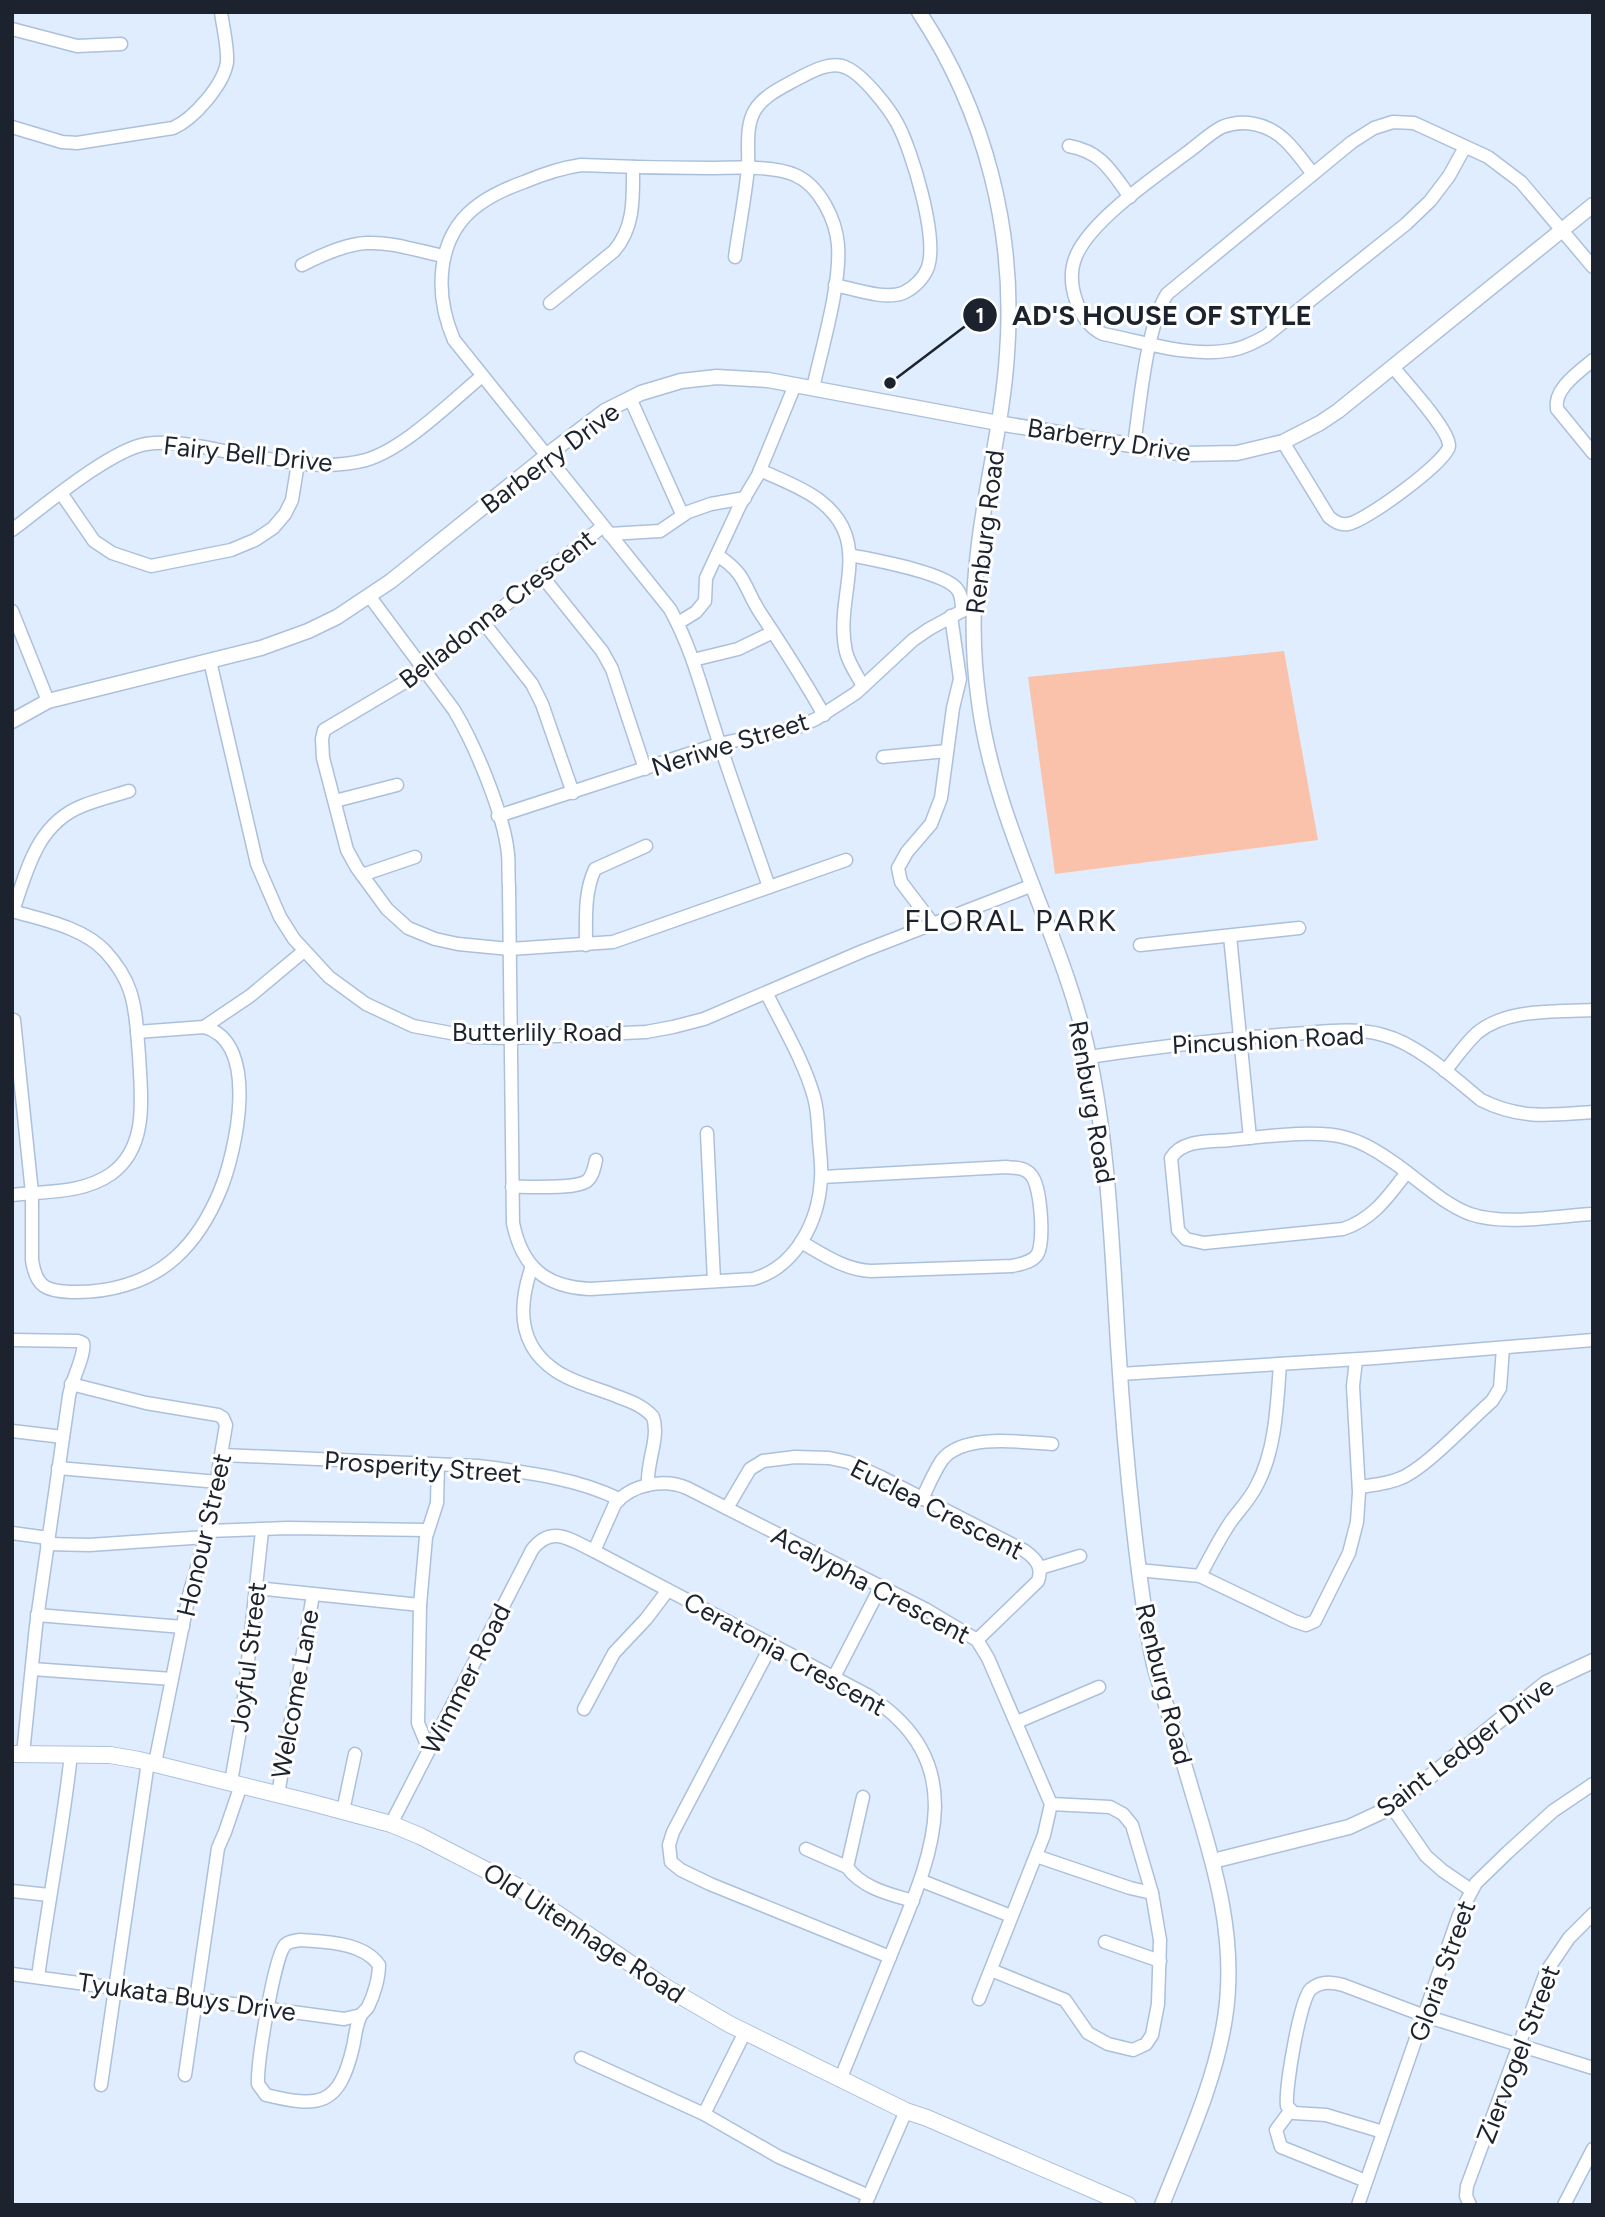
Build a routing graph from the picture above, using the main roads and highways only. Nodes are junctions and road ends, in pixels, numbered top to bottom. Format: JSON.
{"nodes":[{"id":1,"x":18,"y":1754,"type":"edge"},
{"id":2,"x":1128,"y":2205,"type":"edge"}],
"edges":[{"from":1,"to":2,"type":"main road","name":"Old Uitenhage Road"}]}
